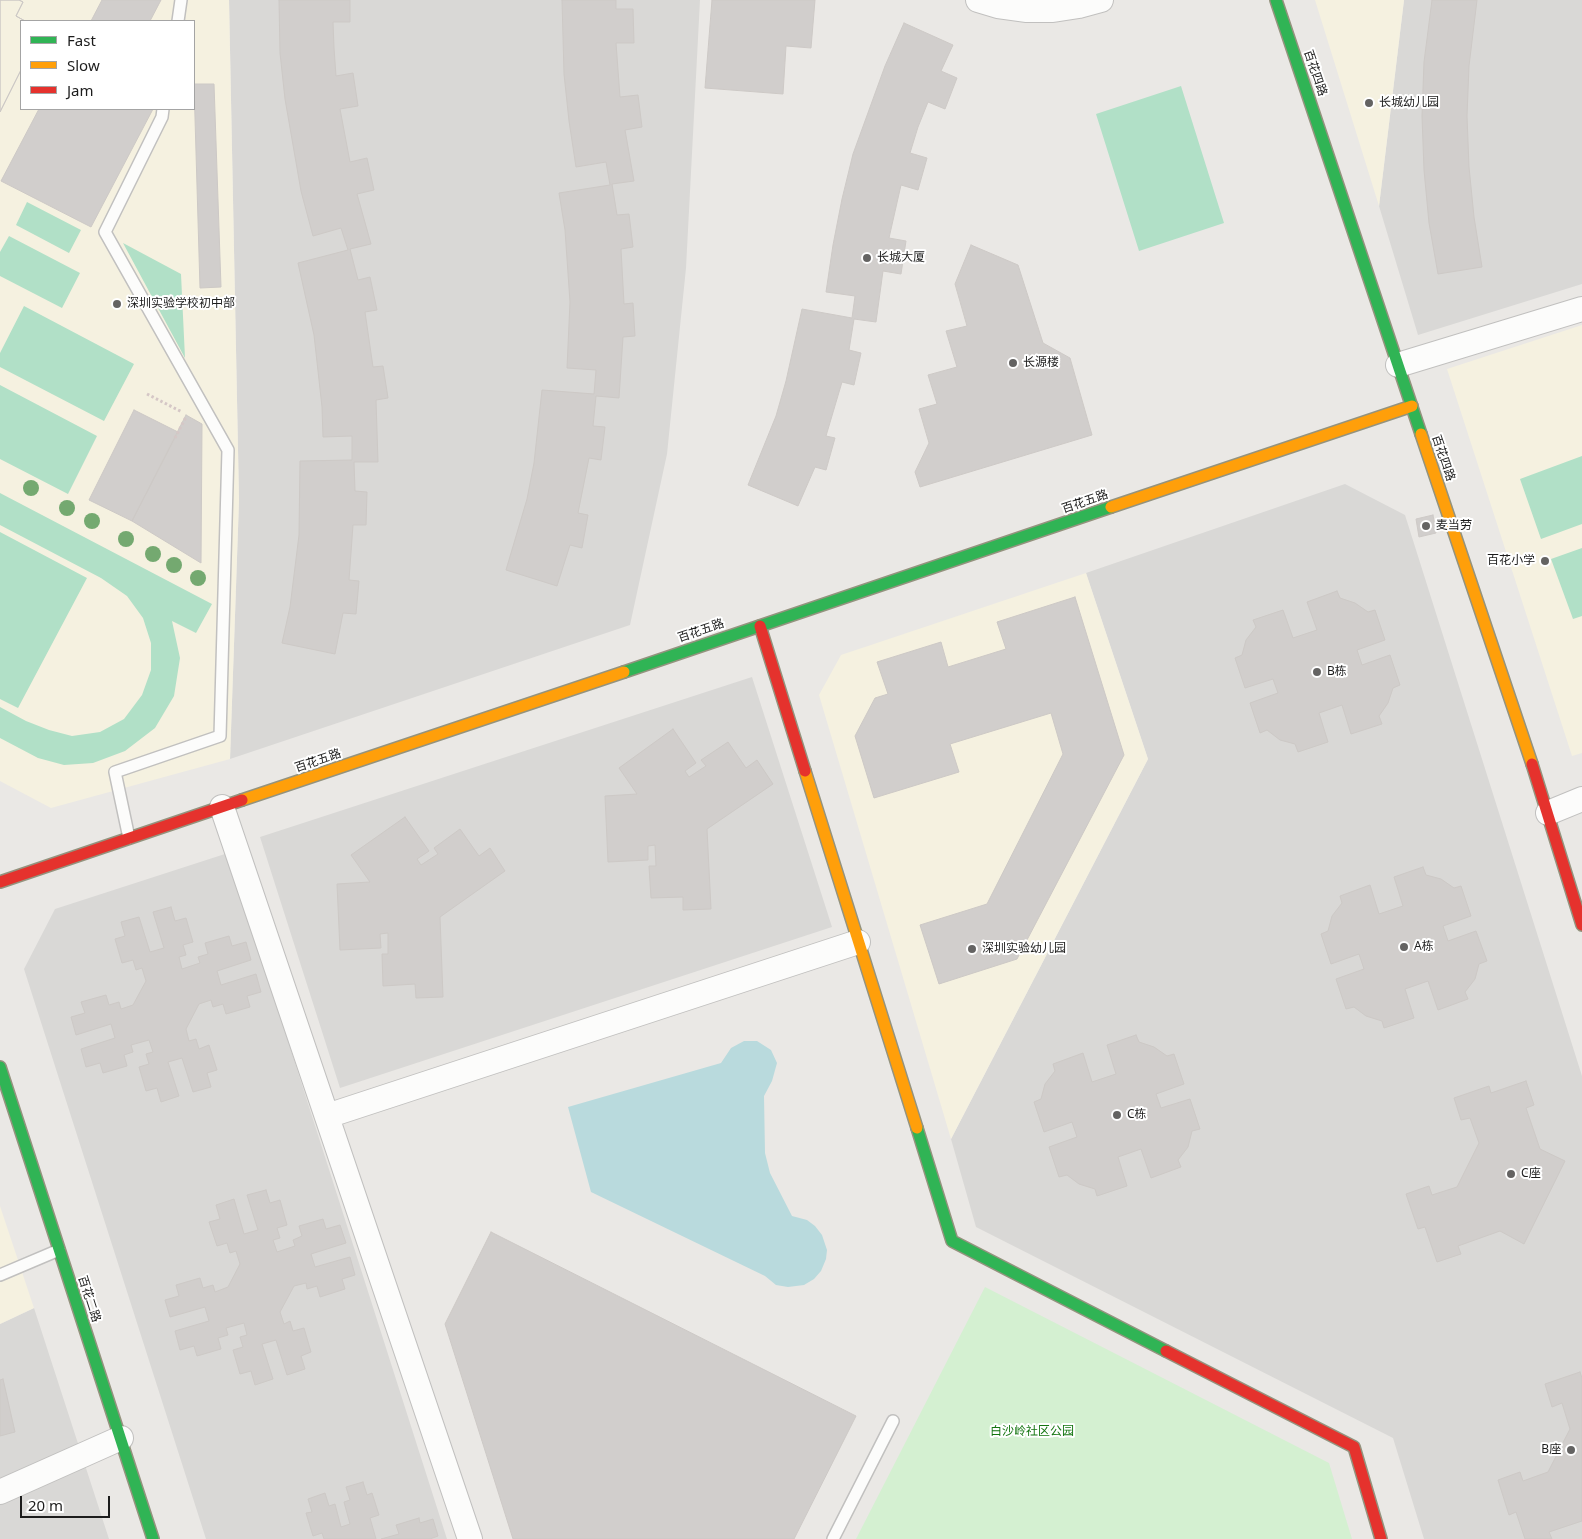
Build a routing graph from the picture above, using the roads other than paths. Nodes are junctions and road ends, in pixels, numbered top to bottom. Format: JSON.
{"nodes":[{"id":1,"x":181,"y":0,"type":"edge"},
{"id":2,"x":978,"y":0,"type":"edge"},
{"id":3,"x":1101,"y":0,"type":"edge"},
{"id":4,"x":1276,"y":0,"type":"edge"},
{"id":5,"x":178,"y":20,"type":"edge"},
{"id":6,"x":163,"y":110,"type":"edge"},
{"id":7,"x":1582,"y":309,"type":"edge"},
{"id":8,"x":1398,"y":365,"type":"junction"},
{"id":9,"x":1412,"y":406,"type":"junction"},
{"id":10,"x":760,"y":626,"type":"junction"},
{"id":11,"x":1582,"y":799,"type":"edge"},
{"id":12,"x":222,"y":807,"type":"junction"},
{"id":13,"x":1548,"y":812,"type":"junction"},
{"id":14,"x":129,"y":838,"type":"junction"},
{"id":15,"x":0,"y":882,"type":"edge"},
{"id":16,"x":1582,"y":925,"type":"edge"},
{"id":17,"x":858,"y":942,"type":"junction"},
{"id":18,"x":0,"y":1067,"type":"edge"},
{"id":19,"x":327,"y":1116,"type":"junction"},
{"id":20,"x":59,"y":1250,"type":"junction"},
{"id":21,"x":0,"y":1275,"type":"edge"},
{"id":22,"x":893,"y":1421,"type":"dead end"},
{"id":23,"x":121,"y":1438,"type":"junction"},
{"id":24,"x":0,"y":1492,"type":"edge"},
{"id":25,"x":152,"y":1539,"type":"edge"},
{"id":26,"x":470,"y":1539,"type":"edge"},
{"id":27,"x":833,"y":1539,"type":"edge"},
{"id":28,"x":1381,"y":1539,"type":"edge"}],
"edges":[{"from":1,"to":5,"type":"lane"},
{"from":2,"to":3,"type":"street"},
{"from":4,"to":8,"type":"street","name":"百花四路"},
{"from":6,"to":14,"type":"lane"},
{"from":7,"to":8,"type":"street"},
{"from":8,"to":9,"type":"street","name":"百花四路"},
{"from":9,"to":10,"type":"street","name":"百花五路"},
{"from":9,"to":13,"type":"street","name":"百花四路"},
{"from":10,"to":12,"type":"street","name":"百花五路"},
{"from":10,"to":17,"type":"street"},
{"from":11,"to":13,"type":"street"},
{"from":12,"to":14,"type":"street","name":"百花五路"},
{"from":12,"to":19,"type":"street"},
{"from":13,"to":16,"type":"street","name":"百花四路"},
{"from":14,"to":15,"type":"street","name":"百花五路"},
{"from":17,"to":19,"type":"street"},
{"from":17,"to":28,"type":"street"},
{"from":18,"to":20,"type":"street","name":"百花二路"},
{"from":19,"to":26,"type":"street"},
{"from":20,"to":21,"type":"lane"},
{"from":20,"to":23,"type":"street","name":"百花二路"},
{"from":22,"to":27,"type":"lane"},
{"from":23,"to":24,"type":"street"},
{"from":23,"to":25,"type":"street","name":"百花二路"}]}
